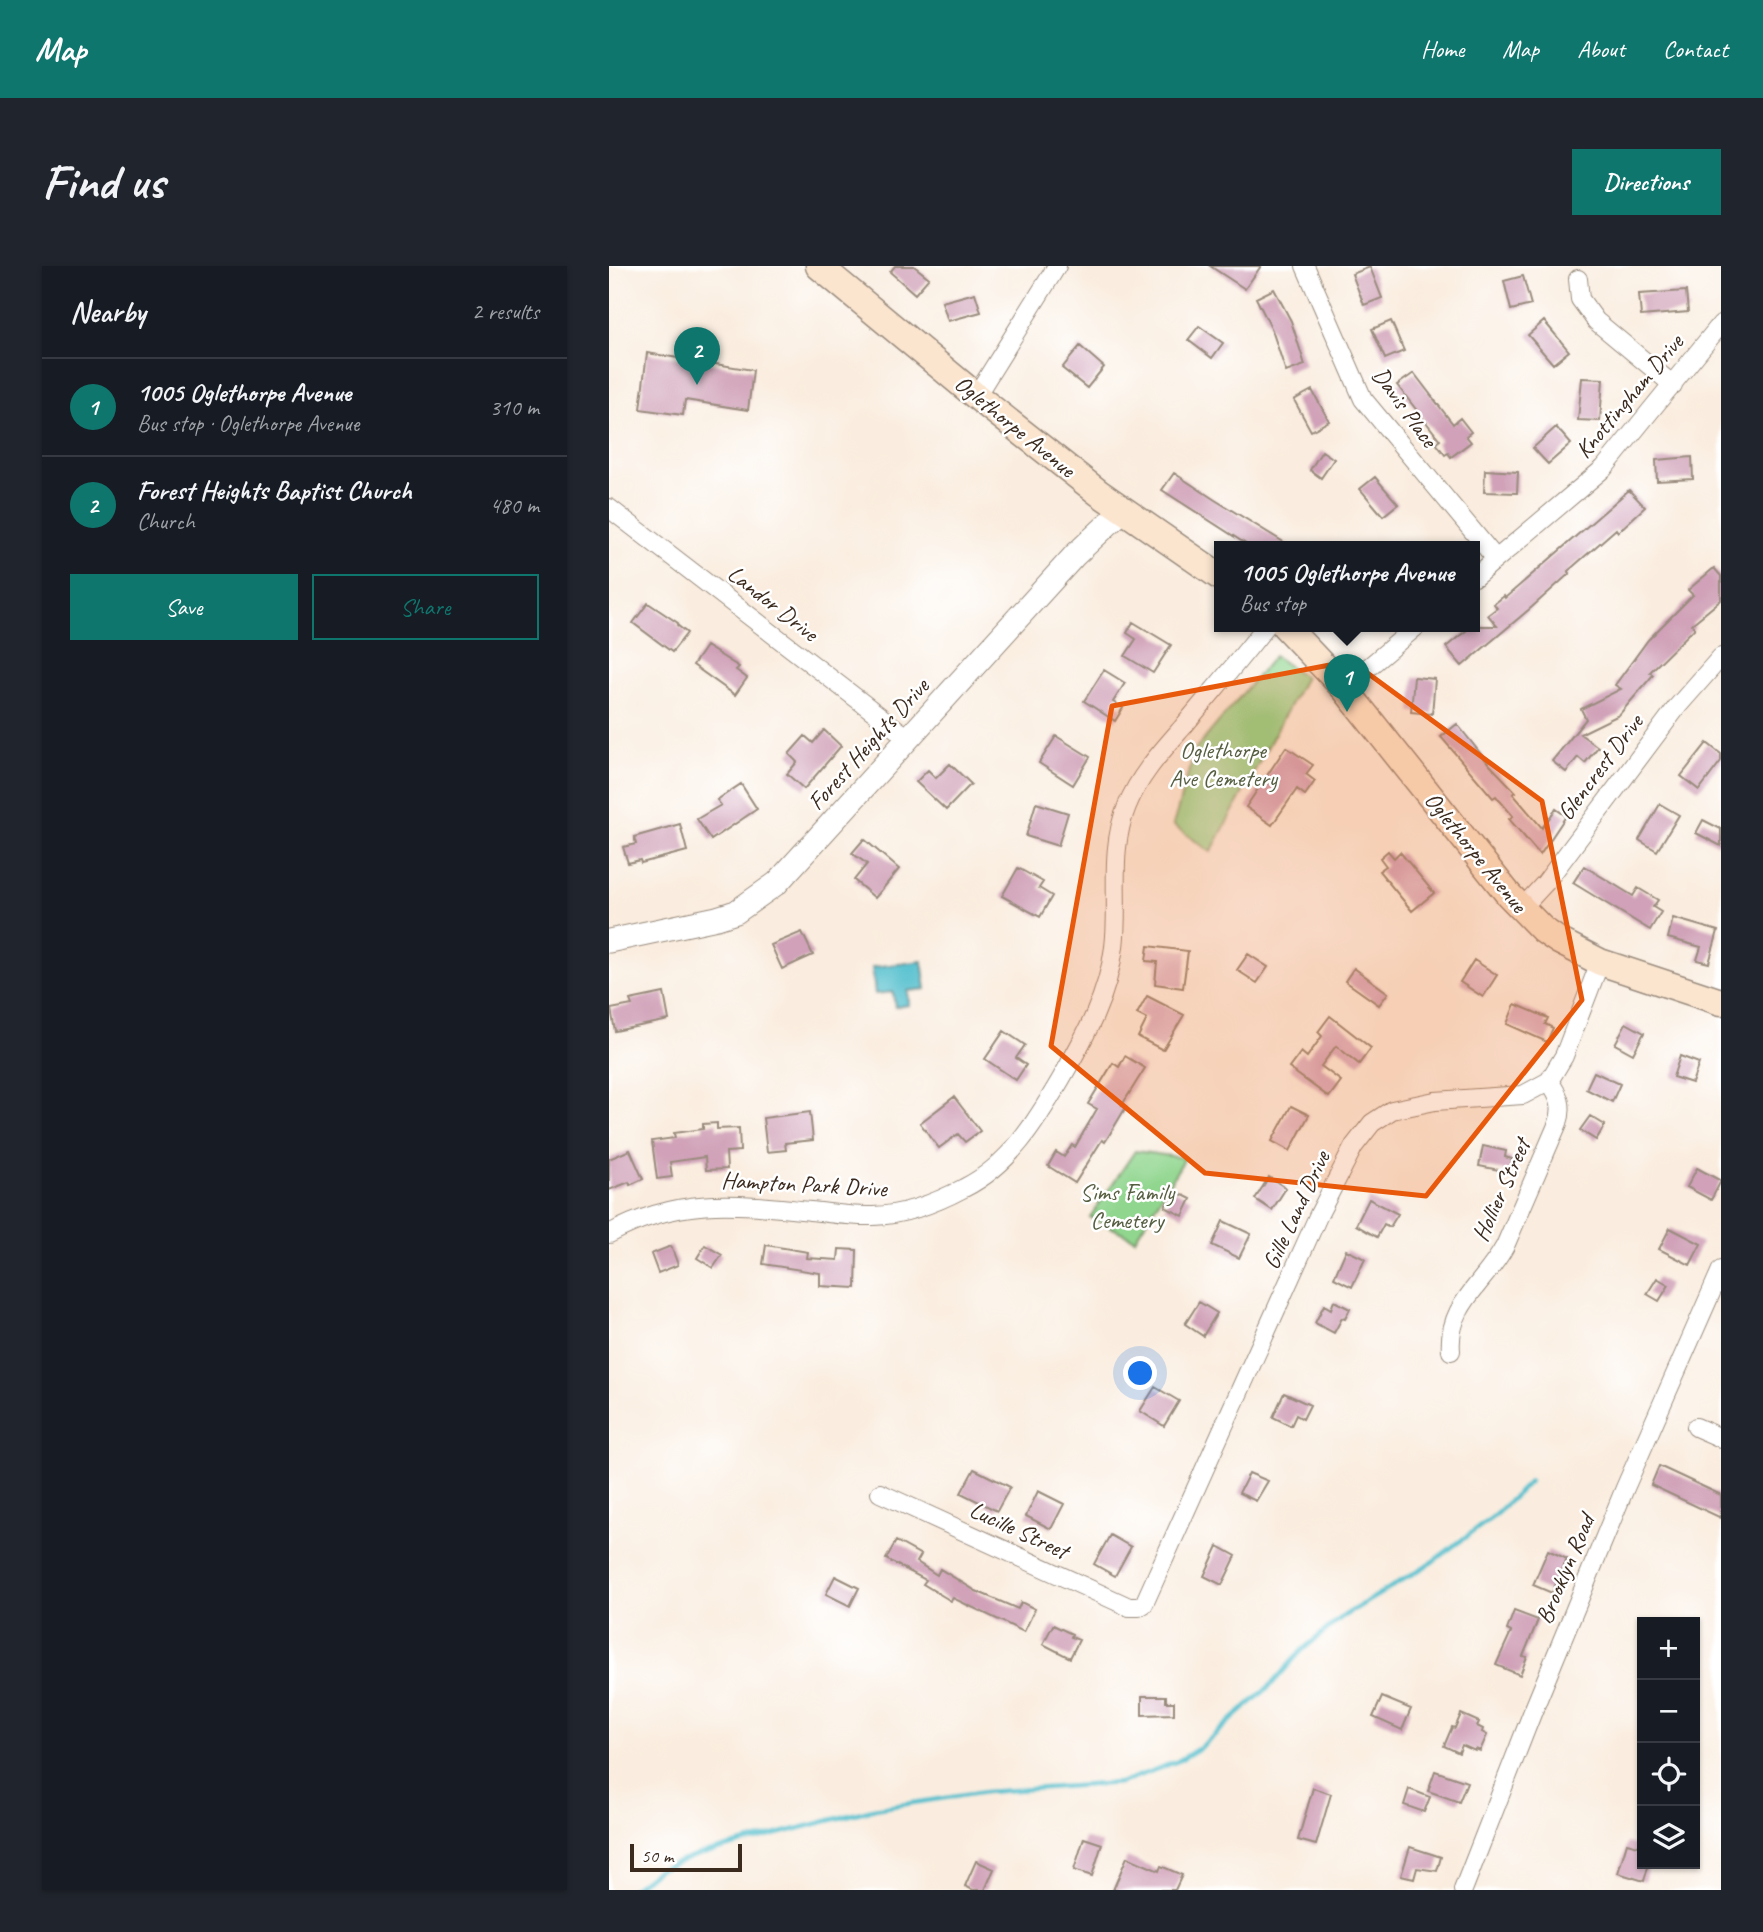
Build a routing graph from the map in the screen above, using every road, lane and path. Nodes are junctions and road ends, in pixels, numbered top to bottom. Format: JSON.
{"nodes":[{"id":1,"x":819,"y":266,"type":"edge"},
{"id":2,"x":1057,"y":266,"type":"edge"},
{"id":3,"x":1305,"y":266,"type":"edge"},
{"id":4,"x":1578,"y":278,"type":"dead end"},
{"id":5,"x":1721,"y":324,"type":"edge"},
{"id":6,"x":1673,"y":385,"type":"junction"},
{"id":7,"x":976,"y":396,"type":"junction"},
{"id":8,"x":609,"y":508,"type":"edge"},
{"id":9,"x":1122,"y":510,"type":"junction"},
{"id":10,"x":1496,"y":559,"type":"junction"},
{"id":11,"x":1214,"y":573,"type":"edge"},
{"id":12,"x":1480,"y":573,"type":"edge"},
{"id":13,"x":1261,"y":632,"type":"edge"},
{"id":14,"x":1292,"y":632,"type":"edge"},
{"id":15,"x":1410,"y":632,"type":"edge"},
{"id":16,"x":1721,"y":657,"type":"edge"},
{"id":17,"x":1344,"y":688,"type":"junction"},
{"id":18,"x":908,"y":738,"type":"junction"},
{"id":19,"x":1521,"y":909,"type":"junction"},
{"id":20,"x":609,"y":941,"type":"edge"},
{"id":21,"x":1600,"y":961,"type":"junction"},
{"id":22,"x":1721,"y":1002,"type":"edge"},
{"id":23,"x":1549,"y":1081,"type":"junction"},
{"id":24,"x":609,"y":1234,"type":"edge"},
{"id":25,"x":1721,"y":1270,"type":"edge"},
{"id":26,"x":1451,"y":1351,"type":"dead end"},
{"id":27,"x":1696,"y":1427,"type":"dead end"},
{"id":28,"x":1721,"y":1438,"type":"edge"},
{"id":29,"x":880,"y":1493,"type":"dead end"},
{"id":30,"x":1139,"y":1607,"type":"joint"},
{"id":31,"x":1463,"y":1890,"type":"edge"}],
"edges":[{"from":1,"to":7,"type":"main road","name":"Oglethorpe Avenue"},
{"from":2,"to":7,"type":"street"},
{"from":3,"to":10,"type":"street","name":"Davis Place"},
{"from":4,"to":6,"type":"street"},
{"from":5,"to":6,"type":"street","name":"Knottingham Drive"},
{"from":6,"to":10,"type":"street","name":"Knottingham Drive"},
{"from":7,"to":9,"type":"main road","name":"Oglethorpe Avenue"},
{"from":8,"to":18,"type":"street","name":"Landor Drive"},
{"from":9,"to":11,"type":"main road","name":"Oglethorpe Avenue"},
{"from":9,"to":18,"type":"street","name":"Forest Heights Drive"},
{"from":10,"to":12,"type":"street","name":"Knottingham Drive"},
{"from":13,"to":24,"type":"street","name":"Hampton Park Drive"},
{"from":14,"to":17,"type":"main road","name":"Oglethorpe Avenue"},
{"from":15,"to":17,"type":"street"},
{"from":16,"to":19,"type":"street","name":"Glencrest Drive"},
{"from":17,"to":19,"type":"main road","name":"Oglethorpe Avenue"},
{"from":18,"to":20,"type":"street","name":"Forest Heights Drive"},
{"from":19,"to":21,"type":"main road","name":"Oglethorpe Avenue"},
{"from":21,"to":22,"type":"main road","name":"Oglethorpe Avenue"},
{"from":21,"to":23,"type":"street"},
{"from":23,"to":26,"type":"street","name":"Hollier Street"},
{"from":23,"to":30,"type":"street","name":"Gille Land Drive"},
{"from":25,"to":31,"type":"street","name":"Brooklyn Road"},
{"from":27,"to":28,"type":"street"},
{"from":29,"to":30,"type":"street","name":"Lucille Street"}]}
